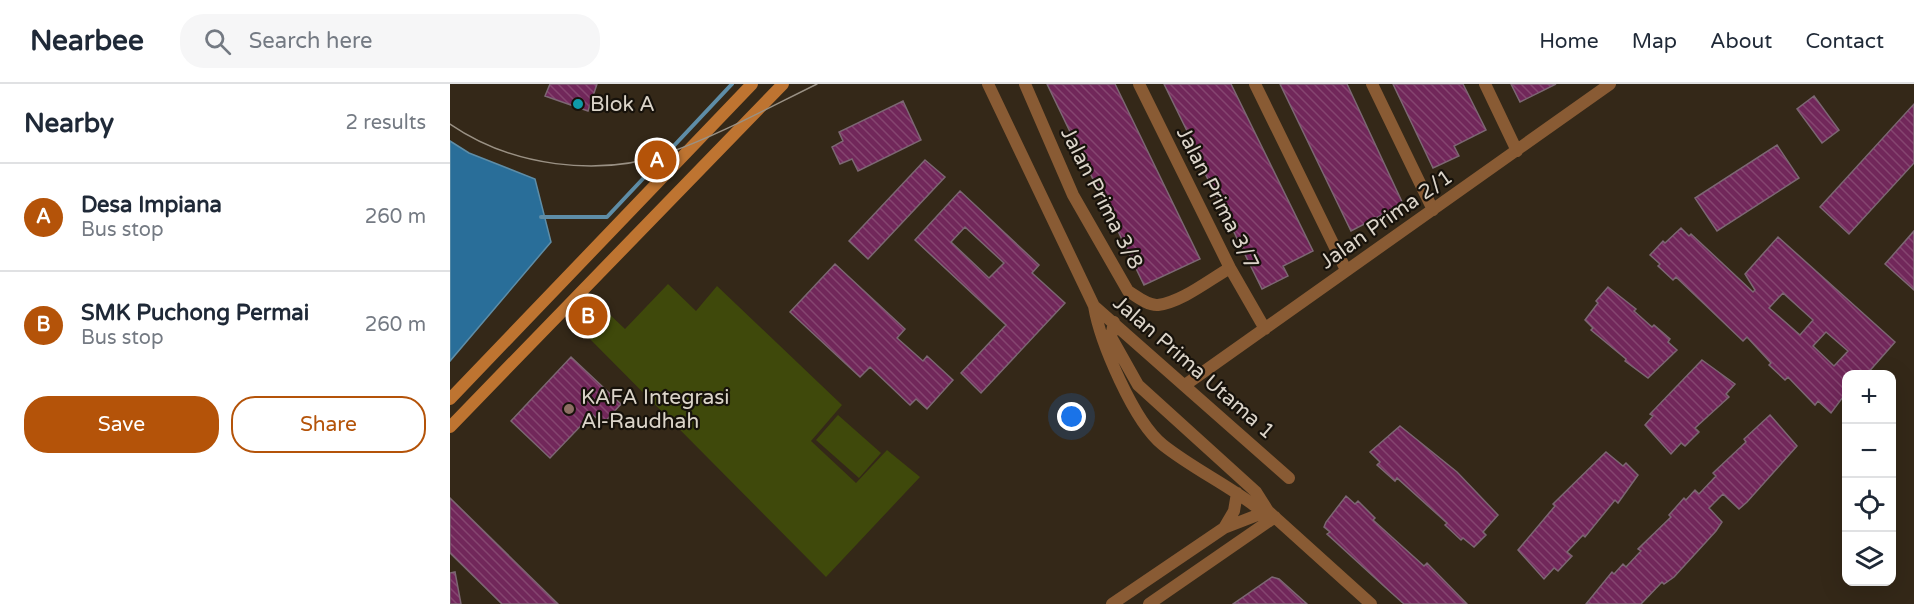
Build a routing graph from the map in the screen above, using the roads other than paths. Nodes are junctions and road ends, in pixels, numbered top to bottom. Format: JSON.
{"nodes":[{"id":1,"x":751,"y":84,"type":"edge"},
{"id":2,"x":783,"y":84,"type":"edge"},
{"id":3,"x":988,"y":84,"type":"edge"},
{"id":4,"x":1024,"y":84,"type":"edge"},
{"id":5,"x":1139,"y":84,"type":"edge"},
{"id":6,"x":1255,"y":84,"type":"edge"},
{"id":7,"x":1372,"y":84,"type":"edge"},
{"id":8,"x":1485,"y":84,"type":"edge"},
{"id":9,"x":1605,"y":85,"type":"edge"},
{"id":10,"x":1517,"y":150,"type":"junction"},
{"id":11,"x":1433,"y":210,"type":"junction"},
{"id":12,"x":1230,"y":268,"type":"junction"},
{"id":13,"x":1346,"y":270,"type":"junction"},
{"id":14,"x":1094,"y":306,"type":"junction"},
{"id":15,"x":1114,"y":322,"type":"junction"},
{"id":16,"x":1265,"y":329,"type":"junction"},
{"id":17,"x":1185,"y":385,"type":"junction"},
{"id":18,"x":450,"y":399,"type":"edge"},
{"id":19,"x":450,"y":427,"type":"edge"},
{"id":20,"x":1289,"y":478,"type":"dead end"},
{"id":21,"x":1237,"y":493,"type":"junction"},
{"id":22,"x":1271,"y":514,"type":"junction"},
{"id":23,"x":1224,"y":528,"type":"junction"},
{"id":24,"x":1112,"y":604,"type":"edge"},
{"id":25,"x":1149,"y":604,"type":"edge"},
{"id":26,"x":1371,"y":604,"type":"edge"}],
"edges":[{"from":1,"to":18,"type":"main road"},
{"from":2,"to":19,"type":"main road"},
{"from":3,"to":14,"type":"street","name":"Jalan Prima Utama 1"},
{"from":4,"to":12,"type":"street","name":"Jalan Prima 3/8"},
{"from":5,"to":12,"type":"street","name":"Jalan Prima 3/7"},
{"from":6,"to":13,"type":"street"},
{"from":7,"to":11,"type":"street"},
{"from":8,"to":10,"type":"street"},
{"from":9,"to":10,"type":"street","name":"Jalan Prima 2/1"},
{"from":10,"to":11,"type":"street","name":"Jalan Prima 2/1"},
{"from":11,"to":13,"type":"street","name":"Jalan Prima 2/1"},
{"from":12,"to":16,"type":"street","name":"Jalan Prima 3/7"},
{"from":13,"to":16,"type":"street","name":"Jalan Prima 2/1"},
{"from":14,"to":15,"type":"street","name":"Jalan Prima Utama 1"},
{"from":14,"to":21,"type":"street"},
{"from":15,"to":17,"type":"street","name":"Jalan Prima Utama 1"},
{"from":15,"to":22,"type":"street"},
{"from":16,"to":17,"type":"street","name":"Jalan Prima 2/1"},
{"from":17,"to":20,"type":"street","name":"Jalan Prima Utama 1"},
{"from":21,"to":22,"type":"street"},
{"from":21,"to":23,"type":"street"},
{"from":22,"to":23,"type":"street"},
{"from":22,"to":25,"type":"street"},
{"from":22,"to":26,"type":"street"},
{"from":23,"to":24,"type":"street"}]}
